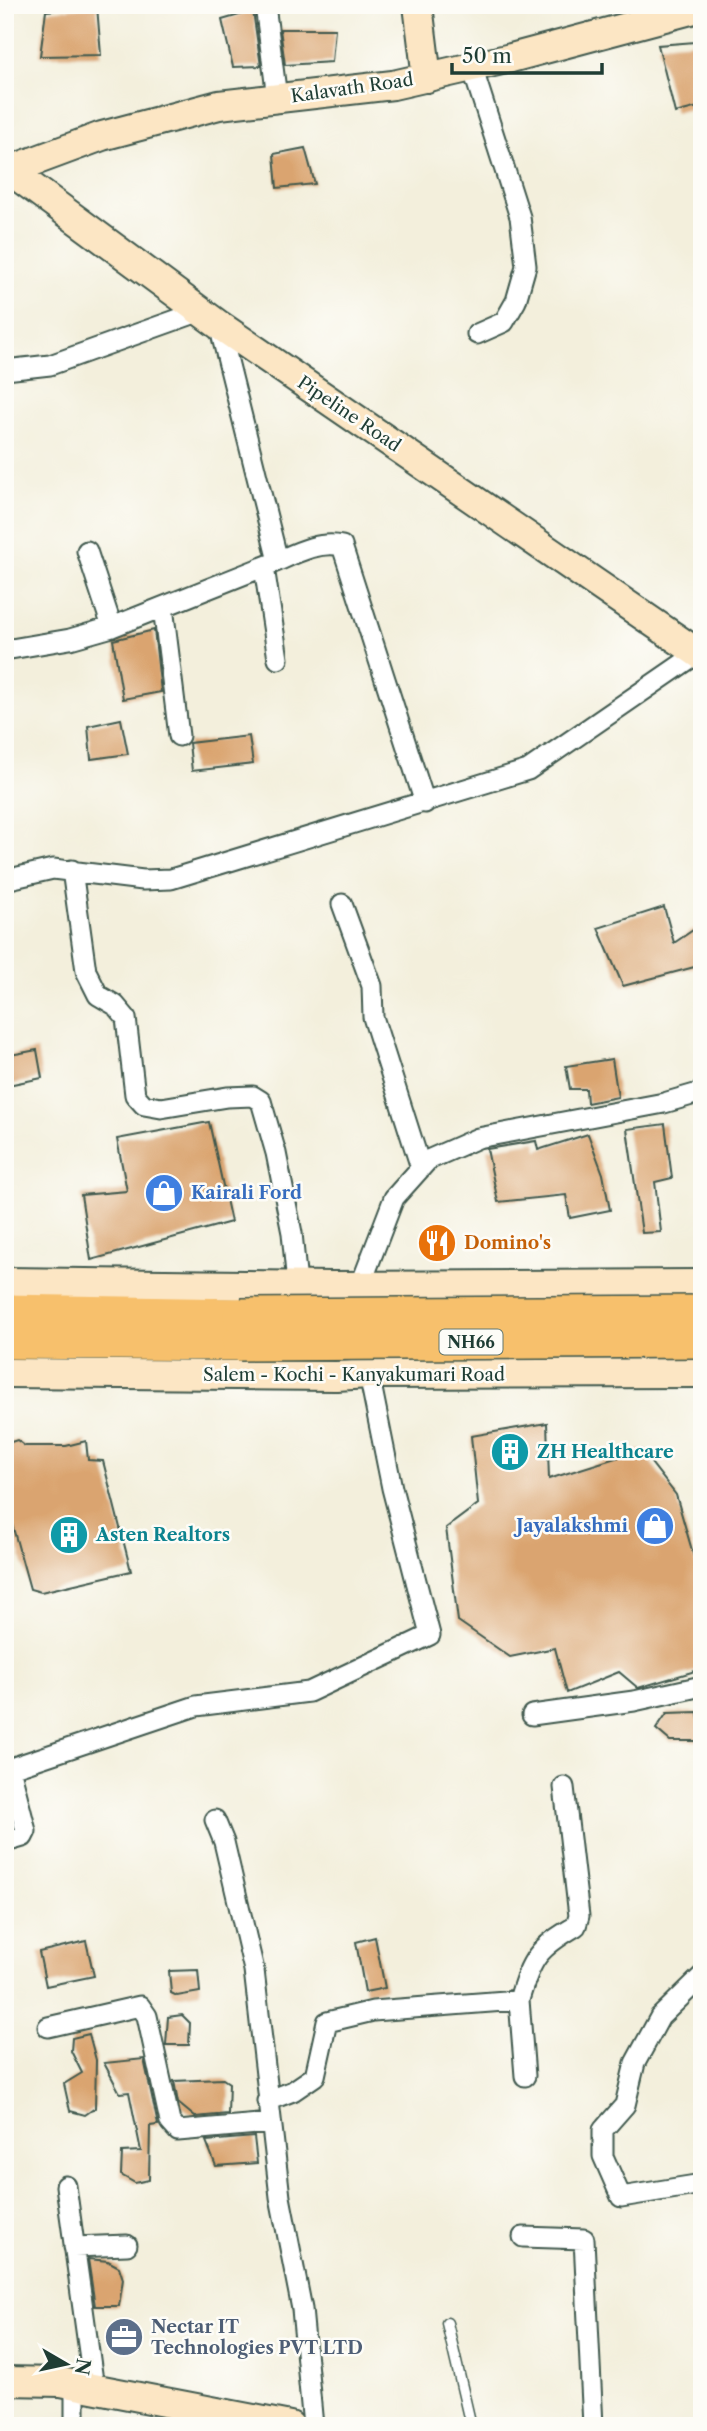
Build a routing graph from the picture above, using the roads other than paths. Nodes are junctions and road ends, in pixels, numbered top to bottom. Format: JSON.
{"nodes":[{"id":1,"x":265,"y":5,"type":"edge"},
{"id":2,"x":418,"y":5,"type":"edge"},
{"id":3,"x":702,"y":7,"type":"edge"},
{"id":4,"x":472,"y":67,"type":"junction"},
{"id":5,"x":427,"y":78,"type":"junction"},
{"id":6,"x":277,"y":98,"type":"junction"},
{"id":7,"x":8,"y":170,"type":"edge"},
{"id":8,"x":210,"y":318,"type":"junction"},
{"id":9,"x":477,"y":334,"type":"dead end"},
{"id":10,"x":5,"y":370,"type":"edge"},
{"id":11,"x":87,"y":551,"type":"dead end"},
{"id":12,"x":271,"y":564,"type":"junction"},
{"id":13,"x":163,"y":607,"type":"junction"},
{"id":14,"x":112,"y":627,"type":"junction"},
{"id":15,"x":5,"y":650,"type":"edge"},
{"id":16,"x":700,"y":654,"type":"edge"},
{"id":17,"x":278,"y":659,"type":"dead end"},
{"id":18,"x":179,"y":736,"type":"dead end"},
{"id":19,"x":425,"y":803,"type":"junction"},
{"id":20,"x":72,"y":870,"type":"junction"},
{"id":21,"x":5,"y":880,"type":"edge"},
{"id":22,"x":342,"y":904,"type":"dead end"},
{"id":23,"x":702,"y":1092,"type":"edge"},
{"id":24,"x":421,"y":1168,"type":"junction"},
{"id":25,"x":5,"y":1282,"type":"edge"},
{"id":26,"x":297,"y":1284,"type":"junction"},
{"id":27,"x":361,"y":1284,"type":"junction"},
{"id":28,"x":610,"y":1284,"type":"junction"},
{"id":29,"x":701,"y":1294,"type":"edge"},
{"id":30,"x":5,"y":1312,"type":"edge"},
{"id":31,"x":5,"y":1341,"type":"edge"},
{"id":32,"x":701,"y":1362,"type":"edge"},
{"id":33,"x":5,"y":1373,"type":"edge"},
{"id":34,"x":369,"y":1374,"type":"junction"},
{"id":35,"x":608,"y":1375,"type":"junction"},
{"id":36,"x":702,"y":1686,"type":"edge"},
{"id":37,"x":532,"y":1715,"type":"dead end"},
{"id":38,"x":8,"y":1769,"type":"edge"},
{"id":39,"x":564,"y":1787,"type":"dead end"},
{"id":40,"x":215,"y":1820,"type":"dead end"},
{"id":41,"x":6,"y":1842,"type":"edge"},
{"id":42,"x":702,"y":1976,"type":"edge"},
{"id":43,"x":519,"y":2000,"type":"junction"},
{"id":44,"x":48,"y":2027,"type":"dead end"},
{"id":45,"x":526,"y":2076,"type":"dead end"},
{"id":46,"x":267,"y":2101,"type":"junction"},
{"id":47,"x":270,"y":2123,"type":"junction"},
{"id":48,"x":702,"y":2184,"type":"edge"},
{"id":49,"x":66,"y":2186,"type":"dead end"},
{"id":50,"x":523,"y":2237,"type":"dead end"},
{"id":51,"x":127,"y":2245,"type":"dead end"},
{"id":52,"x":75,"y":2247,"type":"junction"},
{"id":53,"x":447,"y":2323,"type":"dead end"},
{"id":54,"x":5,"y":2381,"type":"edge"},
{"id":55,"x":84,"y":2386,"type":"junction"},
{"id":56,"x":75,"y":2426,"type":"edge"},
{"id":57,"x":290,"y":2426,"type":"edge"},
{"id":58,"x":313,"y":2426,"type":"edge"},
{"id":59,"x":471,"y":2426,"type":"edge"},
{"id":60,"x":593,"y":2426,"type":"edge"}],
"edges":[{"from":1,"to":6,"type":"street"},
{"from":2,"to":5,"type":"street"},
{"from":3,"to":4,"type":"street","name":"Kalavath Road"},
{"from":4,"to":5,"type":"street","name":"Kalavath Road"},
{"from":4,"to":9,"type":"street"},
{"from":5,"to":6,"type":"street","name":"Kalavath Road"},
{"from":6,"to":7,"type":"street","name":"Kalavath Road"},
{"from":7,"to":8,"type":"street","name":"Pipeline Road"},
{"from":8,"to":10,"type":"street"},
{"from":8,"to":12,"type":"street"},
{"from":8,"to":16,"type":"street","name":"Pipeline Road"},
{"from":11,"to":14,"type":"street"},
{"from":12,"to":13,"type":"street"},
{"from":12,"to":17,"type":"street"},
{"from":12,"to":19,"type":"street"},
{"from":13,"to":14,"type":"street"},
{"from":13,"to":18,"type":"street"},
{"from":14,"to":15,"type":"street"},
{"from":16,"to":19,"type":"street"},
{"from":19,"to":20,"type":"street"},
{"from":20,"to":21,"type":"street"},
{"from":20,"to":26,"type":"street"},
{"from":22,"to":24,"type":"street"},
{"from":23,"to":24,"type":"street"},
{"from":24,"to":27,"type":"street"},
{"from":25,"to":26,"type":"street"},
{"from":26,"to":27,"type":"street"},
{"from":27,"to":28,"type":"street"},
{"from":28,"to":29,"type":"street"},
{"from":28,"to":35,"type":"street"},
{"from":29,"to":30,"type":"highway","number":"NH66","bridge":true},
{"from":29,"to":32,"type":"street"},
{"from":31,"to":32,"type":"highway","name":"Salem - Kochi - Kanyakumari Road","number":"NH66","bridge":true},
{"from":32,"to":35,"type":"street","name":"Salem - Kochi - Kanyakumari Road"},
{"from":33,"to":34,"type":"street","name":"Salem - Kochi - Kanyakumari Road"},
{"from":34,"to":35,"type":"street","name":"Salem - Kochi - Kanyakumari Road"},
{"from":34,"to":38,"type":"street"},
{"from":36,"to":37,"type":"street"},
{"from":38,"to":41,"type":"street"},
{"from":39,"to":43,"type":"street"},
{"from":40,"to":46,"type":"street"},
{"from":42,"to":48,"type":"street"},
{"from":43,"to":45,"type":"street"},
{"from":43,"to":46,"type":"street"},
{"from":44,"to":47,"type":"street"},
{"from":46,"to":47,"type":"street"},
{"from":47,"to":58,"type":"street"},
{"from":49,"to":52,"type":"street"},
{"from":50,"to":60,"type":"street"},
{"from":51,"to":52,"type":"street"},
{"from":52,"to":55,"type":"street"},
{"from":53,"to":59,"type":"lane"},
{"from":54,"to":55,"type":"street"},
{"from":55,"to":56,"type":"street"},
{"from":55,"to":57,"type":"street"}]}
